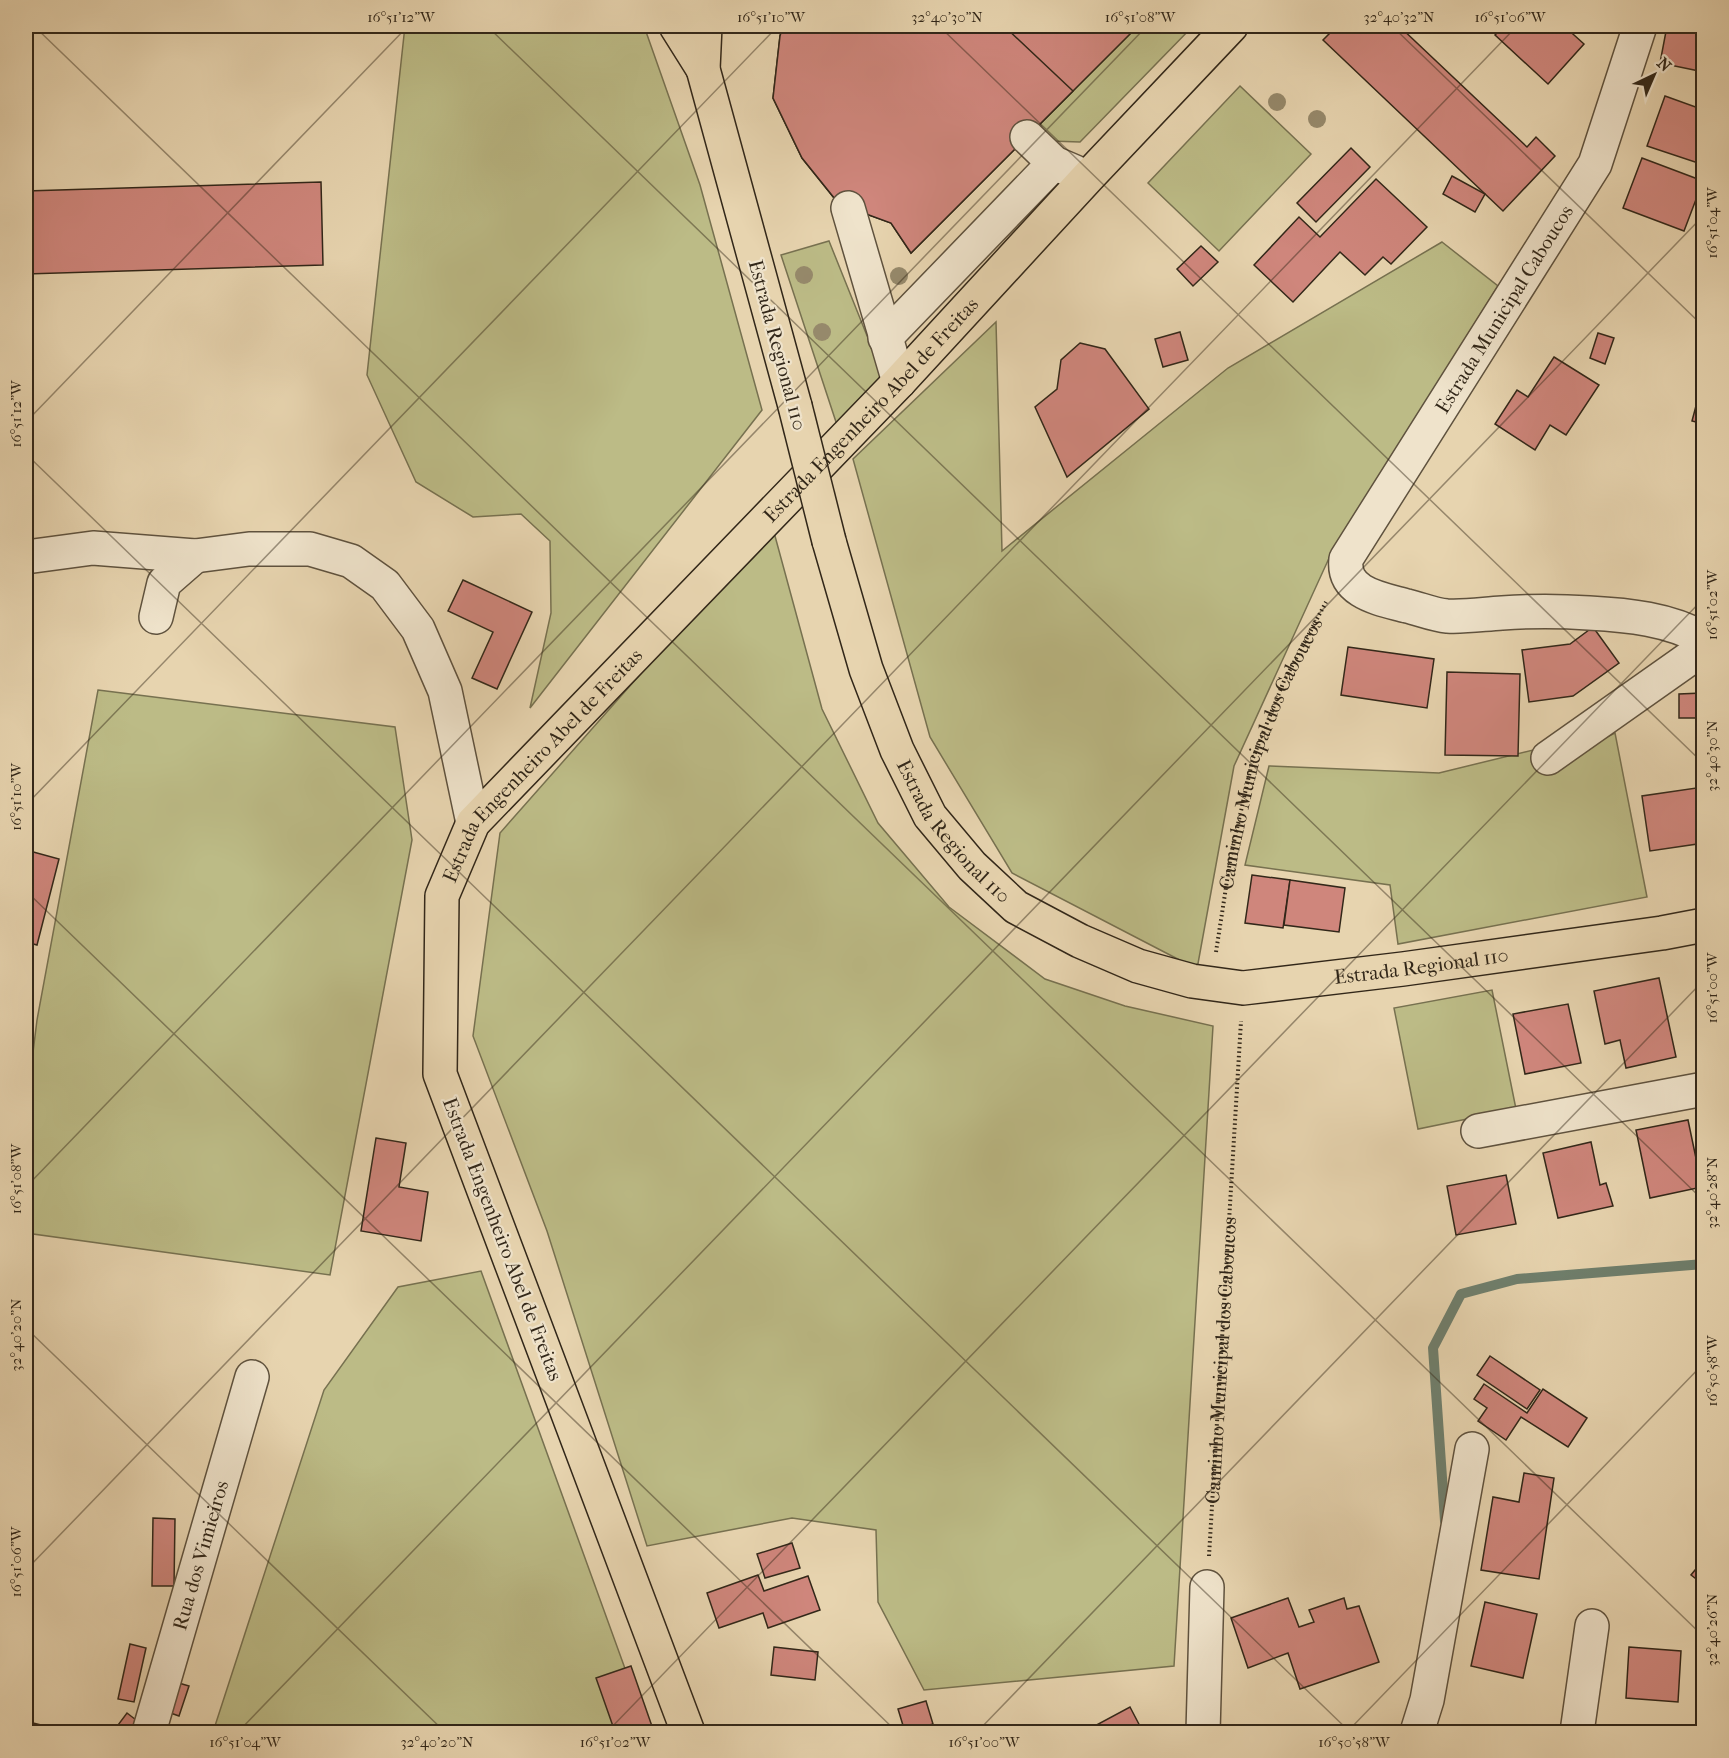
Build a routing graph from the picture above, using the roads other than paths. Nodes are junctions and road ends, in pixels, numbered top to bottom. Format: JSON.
{"nodes":[{"id":1,"x":676,"y":26,"type":"edge"},
{"id":2,"x":705,"y":26,"type":"edge"},
{"id":3,"x":1231,"y":26,"type":"edge"},
{"id":4,"x":1640,"y":26,"type":"edge"},
{"id":5,"x":704,"y":69,"type":"junction"},
{"id":6,"x":1027,"y":137,"type":"dead end"},
{"id":7,"x":1054,"y":163,"type":"junction"},
{"id":8,"x":1088,"y":177,"type":"junction"},
{"id":9,"x":849,"y":208,"type":"dead end"},
{"id":10,"x":885,"y":338,"type":"junction"},
{"id":11,"x":899,"y":382,"type":"junction"},
{"id":12,"x":195,"y":556,"type":"junction"},
{"id":13,"x":26,"y":557,"type":"edge"},
{"id":14,"x":156,"y":617,"type":"dead end"},
{"id":15,"x":1704,"y":639,"type":"edge"},
{"id":16,"x":1704,"y":648,"type":"edge"},
{"id":17,"x":1548,"y":758,"type":"dead end"},
{"id":18,"x":472,"y":823,"type":"junction"},
{"id":19,"x":1704,"y":925,"type":"edge"},
{"id":20,"x":1704,"y":1089,"type":"edge"},
{"id":21,"x":1478,"y":1131,"type":"dead end"},
{"id":22,"x":252,"y":1377,"type":"dead end"},
{"id":23,"x":1472,"y":1449,"type":"dead end"},
{"id":24,"x":1207,"y":1587,"type":"road end"},
{"id":25,"x":1592,"y":1626,"type":"dead end"},
{"id":26,"x":149,"y":1732,"type":"edge"},
{"id":27,"x":688,"y":1732,"type":"edge"},
{"id":28,"x":1203,"y":1732,"type":"edge"},
{"id":29,"x":1417,"y":1732,"type":"edge"},
{"id":30,"x":1577,"y":1732,"type":"edge"}],
"edges":[{"from":1,"to":5,"type":"main road","name":"Estrada Regional 110"},
{"from":2,"to":5,"type":"main road","name":"Estrada Regional 110"},
{"from":3,"to":8,"type":"main road","name":"Estrada Engenheiro Abel de Freitas"},
{"from":4,"to":15,"type":"street","name":"Estrada Municipal Caboucos"},
{"from":5,"to":19,"type":"main road","name":"Estrada Regional 110","bridge":true},
{"from":6,"to":7,"type":"street"},
{"from":7,"to":8,"type":"street"},
{"from":7,"to":10,"type":"street"},
{"from":8,"to":11,"type":"main road","name":"Estrada Engenheiro Abel de Freitas"},
{"from":9,"to":10,"type":"street"},
{"from":10,"to":11,"type":"street"},
{"from":11,"to":18,"type":"main road","name":"Estrada Engenheiro Abel de Freitas"},
{"from":12,"to":13,"type":"street"},
{"from":12,"to":14,"type":"street"},
{"from":12,"to":18,"type":"street"},
{"from":16,"to":17,"type":"street"},
{"from":18,"to":27,"type":"main road","name":"Estrada Engenheiro Abel de Freitas"},
{"from":20,"to":21,"type":"street"},
{"from":22,"to":26,"type":"street","name":"Rua dos Vimieiros"},
{"from":23,"to":29,"type":"street"},
{"from":24,"to":28,"type":"street"},
{"from":25,"to":30,"type":"street"}]}
